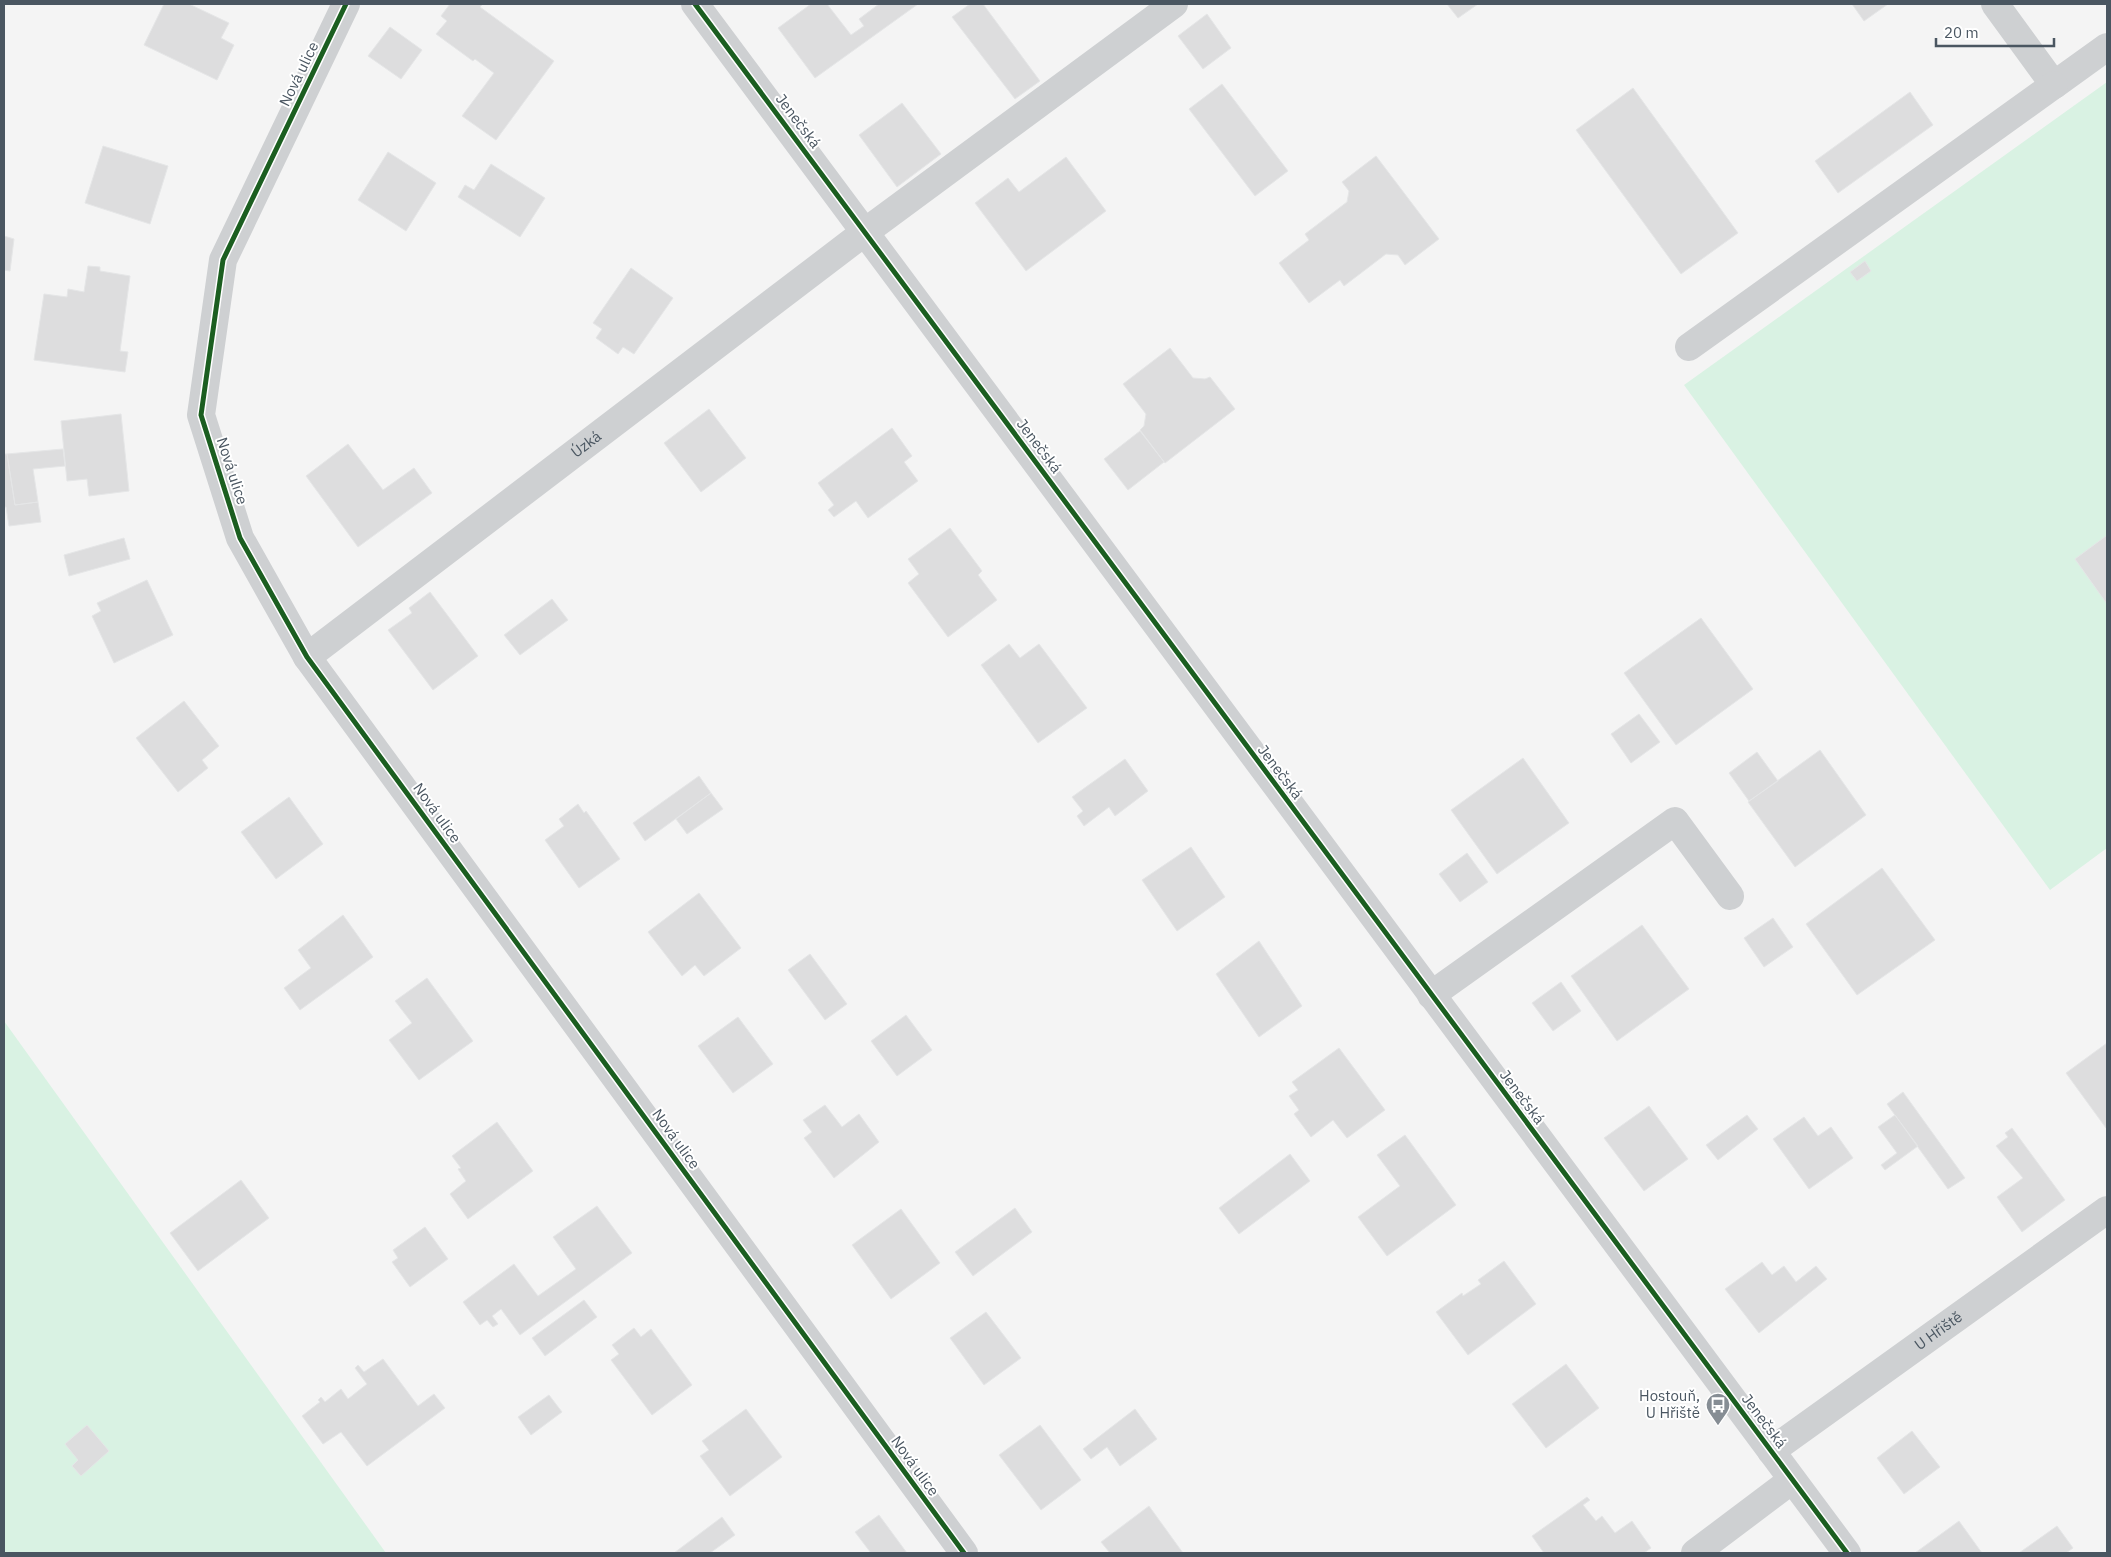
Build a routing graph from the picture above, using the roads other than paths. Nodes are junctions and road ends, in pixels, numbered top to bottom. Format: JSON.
{"nodes":[{"id":1,"x":346,"y":4,"type":"edge"},
{"id":2,"x":695,"y":4,"type":"edge"},
{"id":3,"x":1174,"y":4,"type":"edge"},
{"id":4,"x":1995,"y":4,"type":"edge"},
{"id":5,"x":2107,"y":46,"type":"edge"},
{"id":6,"x":2054,"y":85,"type":"junction"},
{"id":7,"x":865,"y":232,"type":"junction"},
{"id":8,"x":1689,"y":347,"type":"dead end"},
{"id":9,"x":307,"y":656,"type":"junction"},
{"id":10,"x":1730,"y":896,"type":"dead end"},
{"id":11,"x":1431,"y":995,"type":"junction"},
{"id":12,"x":2107,"y":1210,"type":"edge"},
{"id":13,"x":1771,"y":1451,"type":"junction"},
{"id":14,"x":1792,"y":1480,"type":"junction"},
{"id":15,"x":964,"y":1553,"type":"edge"},
{"id":16,"x":1695,"y":1553,"type":"edge"},
{"id":17,"x":1847,"y":1553,"type":"edge"}],
"edges":[{"from":1,"to":9,"type":"street","name":"Nová ulice"},
{"from":2,"to":7,"type":"street","name":"Jenečská"},
{"from":3,"to":7,"type":"street"},
{"from":4,"to":6,"type":"street"},
{"from":5,"to":6,"type":"street"},
{"from":6,"to":8,"type":"street"},
{"from":7,"to":9,"type":"street","name":"Úzká"},
{"from":7,"to":11,"type":"street","name":"Jenečská"},
{"from":9,"to":15,"type":"street","name":"Nová ulice"},
{"from":10,"to":11,"type":"street"},
{"from":11,"to":13,"type":"street","name":"Jenečská"},
{"from":12,"to":13,"type":"street","name":"U Hřiště"},
{"from":13,"to":14,"type":"street","name":"Jenečská"},
{"from":14,"to":16,"type":"street"},
{"from":14,"to":17,"type":"street","name":"Jenečská"}]}
